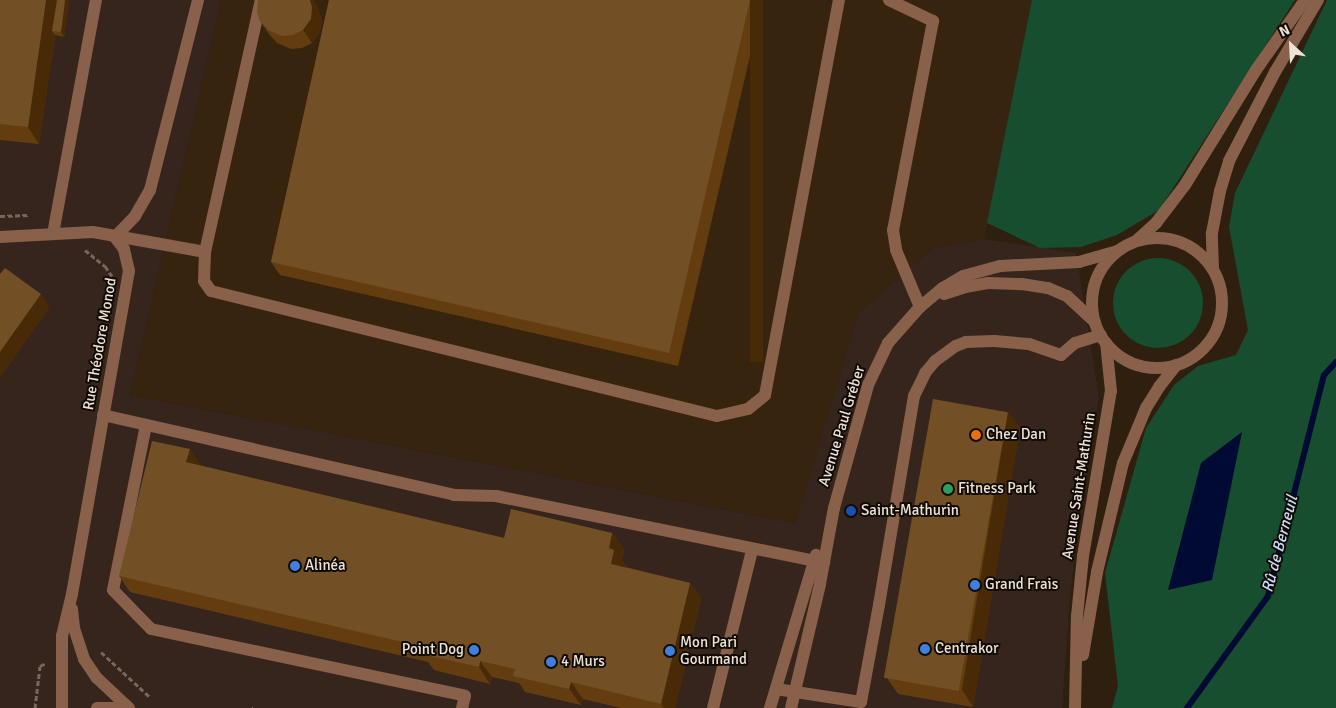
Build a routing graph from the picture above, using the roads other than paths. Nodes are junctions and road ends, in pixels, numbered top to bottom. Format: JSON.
{"nodes":[{"id":1,"x":96,"y":0,"type":"edge"},
{"id":2,"x":198,"y":0,"type":"edge"},
{"id":3,"x":261,"y":0,"type":"edge"},
{"id":4,"x":839,"y":0,"type":"edge"},
{"id":5,"x":889,"y":0,"type":"edge"},
{"id":6,"x":1305,"y":0,"type":"edge"},
{"id":7,"x":1318,"y":0,"type":"edge"},
{"id":8,"x":53,"y":234,"type":"junction"},
{"id":9,"x":0,"y":237,"type":"edge"},
{"id":10,"x":115,"y":237,"type":"junction"},
{"id":11,"x":1136,"y":242,"type":"junction"},
{"id":12,"x":1117,"y":251,"type":"junction"},
{"id":13,"x":206,"y":252,"type":"junction"},
{"id":14,"x":1213,"y":269,"type":"junction"},
{"id":15,"x":920,"y":307,"type":"junction"},
{"id":16,"x":1095,"y":323,"type":"junction"},
{"id":17,"x":1103,"y":339,"type":"junction"},
{"id":18,"x":1176,"y":365,"type":"junction"},
{"id":19,"x":103,"y":415,"type":"junction"},
{"id":20,"x":146,"y":425,"type":"junction"},
{"id":21,"x":752,"y":550,"type":"junction"},
{"id":22,"x":818,"y":563,"type":"junction"},
{"id":23,"x":72,"y":594,"type":"junction"},
{"id":24,"x":776,"y":689,"type":"junction"},
{"id":25,"x":795,"y":692,"type":"junction"},
{"id":26,"x":1076,"y":694,"type":"junction"},
{"id":27,"x":62,"y":708,"type":"edge"},
{"id":28,"x":97,"y":708,"type":"edge"},
{"id":29,"x":121,"y":708,"type":"edge"},
{"id":30,"x":128,"y":708,"type":"edge"},
{"id":31,"x":462,"y":708,"type":"edge"},
{"id":32,"x":713,"y":708,"type":"edge"},
{"id":33,"x":770,"y":708,"type":"edge"},
{"id":34,"x":791,"y":708,"type":"edge"},
{"id":35,"x":1075,"y":708,"type":"edge"}],
"edges":[{"from":1,"to":8,"type":"street"},
{"from":2,"to":10,"type":"street"},
{"from":3,"to":13,"type":"street"},
{"from":4,"to":13,"type":"street"},
{"from":5,"to":15,"type":"street"},
{"from":6,"to":11,"type":"street"},
{"from":7,"to":14,"type":"street"},
{"from":8,"to":9,"type":"street"},
{"from":8,"to":10,"type":"street"},
{"from":10,"to":13,"type":"street"},
{"from":10,"to":19,"type":"street","name":"Rue Théodore Monod"},
{"from":11,"to":12,"type":"street"},
{"from":11,"to":14,"type":"street"},
{"from":12,"to":15,"type":"street","name":"Avenue Paul Gréber"},
{"from":12,"to":16,"type":"street"},
{"from":14,"to":18,"type":"street"},
{"from":15,"to":16,"type":"street","name":"Avenue Paul Gréber"},
{"from":15,"to":22,"type":"street","name":"Avenue Paul Gréber"},
{"from":16,"to":17,"type":"street"},
{"from":17,"to":18,"type":"street"},
{"from":17,"to":25,"type":"street"},
{"from":17,"to":26,"type":"street","name":"Avenue Saint-Mathurin"},
{"from":18,"to":26,"type":"street","name":"Avenue Saint-Mathurin"},
{"from":19,"to":20,"type":"street"},
{"from":19,"to":23,"type":"street","name":"Rue Théodore Monod"},
{"from":20,"to":21,"type":"street"},
{"from":20,"to":31,"type":"street"},
{"from":21,"to":22,"type":"street"},
{"from":21,"to":32,"type":"street"},
{"from":22,"to":24,"type":"street","name":"Avenue Paul Gréber"},
{"from":22,"to":25,"type":"street","name":"Avenue Paul Gréber"},
{"from":23,"to":27,"type":"street","name":"Rue Théodore Monod"},
{"from":23,"to":30,"type":"street","name":"Rue Théodore Monod"},
{"from":24,"to":25,"type":"street"},
{"from":24,"to":33,"type":"street","name":"Avenue Paul Gréber"},
{"from":25,"to":34,"type":"street","name":"Avenue Paul Gréber"},
{"from":26,"to":35,"type":"street","name":"Avenue Saint-Mathurin"},
{"from":28,"to":29,"type":"street"}]}
